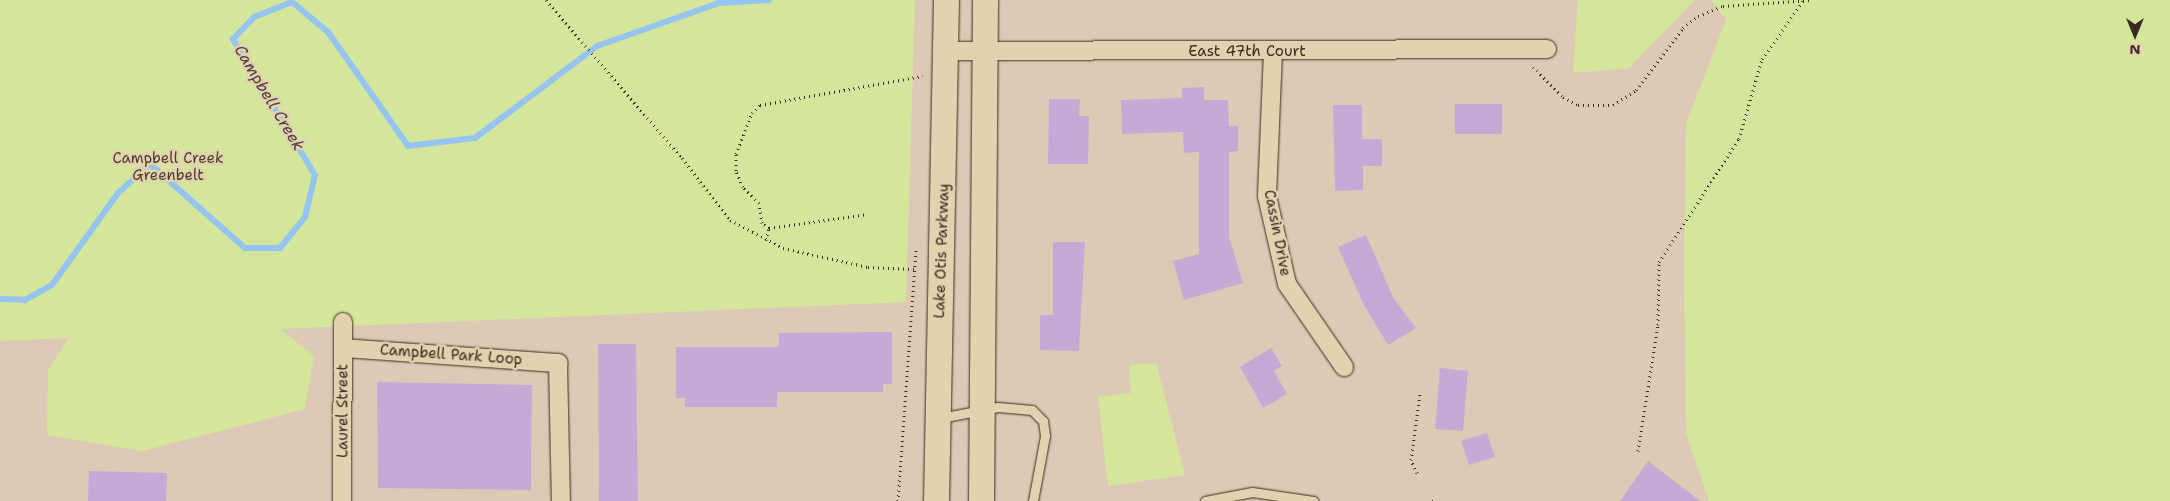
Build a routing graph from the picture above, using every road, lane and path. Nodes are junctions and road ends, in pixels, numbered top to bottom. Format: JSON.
{"nodes":[{"id":1,"x":946,"y":0,"type":"edge"},
{"id":2,"x":985,"y":0,"type":"edge"},
{"id":3,"x":1811,"y":0,"type":"edge"},
{"id":4,"x":546,"y":1,"type":"edge"},
{"id":5,"x":1803,"y":1,"type":"junction"},
{"id":6,"x":1547,"y":49,"type":"dead end"},
{"id":7,"x":1521,"y":50,"type":"junction"},
{"id":8,"x":946,"y":51,"type":"junction"},
{"id":9,"x":985,"y":51,"type":"junction"},
{"id":10,"x":1273,"y":52,"type":"junction"},
{"id":11,"x":926,"y":67,"type":"dead end"},
{"id":12,"x":926,"y":76,"type":"junction"},
{"id":13,"x":926,"y":85,"type":"dead end"},
{"id":14,"x":868,"y":214,"type":"dead end"},
{"id":15,"x":769,"y":228,"type":"junction"},
{"id":16,"x":766,"y":240,"type":"junction"},
{"id":17,"x":917,"y":240,"type":"dead end"},
{"id":18,"x":914,"y":269,"type":"junction"},
{"id":19,"x":344,"y":322,"type":"dead end"},
{"id":20,"x":343,"y":348,"type":"junction"},
{"id":21,"x":1344,"y":367,"type":"dead end"},
{"id":22,"x":1420,"y":393,"type":"dead end"},
{"id":23,"x":980,"y":414,"type":"junction"},
{"id":24,"x":940,"y":418,"type":"junction"},
{"id":25,"x":1638,"y":451,"type":"dead end"},
{"id":26,"x":1416,"y":473,"type":"dead end"},
{"id":27,"x":342,"y":501,"type":"edge"},
{"id":28,"x":562,"y":501,"type":"edge"},
{"id":29,"x":898,"y":501,"type":"edge"},
{"id":30,"x":936,"y":501,"type":"edge"},
{"id":31,"x":981,"y":501,"type":"edge"},
{"id":32,"x":1033,"y":501,"type":"edge"},
{"id":33,"x":1205,"y":501,"type":"edge"},
{"id":34,"x":1313,"y":501,"type":"edge"}],
"edges":[{"from":1,"to":8,"type":"main road","name":"Lake Otis Parkway"},
{"from":2,"to":9,"type":"main road"},
{"from":3,"to":5,"type":"path"},
{"from":4,"to":16,"type":"path"},
{"from":5,"to":7,"type":"path"},
{"from":5,"to":25,"type":"path"},
{"from":6,"to":7,"type":"street","name":"East 47th Court"},
{"from":7,"to":10,"type":"street","name":"East 47th Court"},
{"from":8,"to":9,"type":"street","name":"East 47th Court"},
{"from":8,"to":24,"type":"main road","name":"Lake Otis Parkway"},
{"from":9,"to":10,"type":"street","name":"East 47th Court"},
{"from":9,"to":23,"type":"main road"},
{"from":10,"to":21,"type":"street","name":"Cassin Drive"},
{"from":11,"to":12,"type":"path"},
{"from":12,"to":13,"type":"path"},
{"from":12,"to":15,"type":"path"},
{"from":14,"to":15,"type":"path"},
{"from":15,"to":16,"type":"path"},
{"from":16,"to":18,"type":"path"},
{"from":17,"to":18,"type":"path"},
{"from":18,"to":29,"type":"path"},
{"from":19,"to":20,"type":"street","name":"Laurel Street"},
{"from":20,"to":27,"type":"street","name":"Laurel Street"},
{"from":20,"to":28,"type":"street","name":"Campbell Park Loop"},
{"from":22,"to":26,"type":"path"},
{"from":23,"to":24,"type":"lane"},
{"from":23,"to":31,"type":"main road"},
{"from":23,"to":32,"type":"lane"},
{"from":24,"to":30,"type":"main road","name":"Lake Otis Parkway"},
{"from":33,"to":34,"type":"lane"}]}
